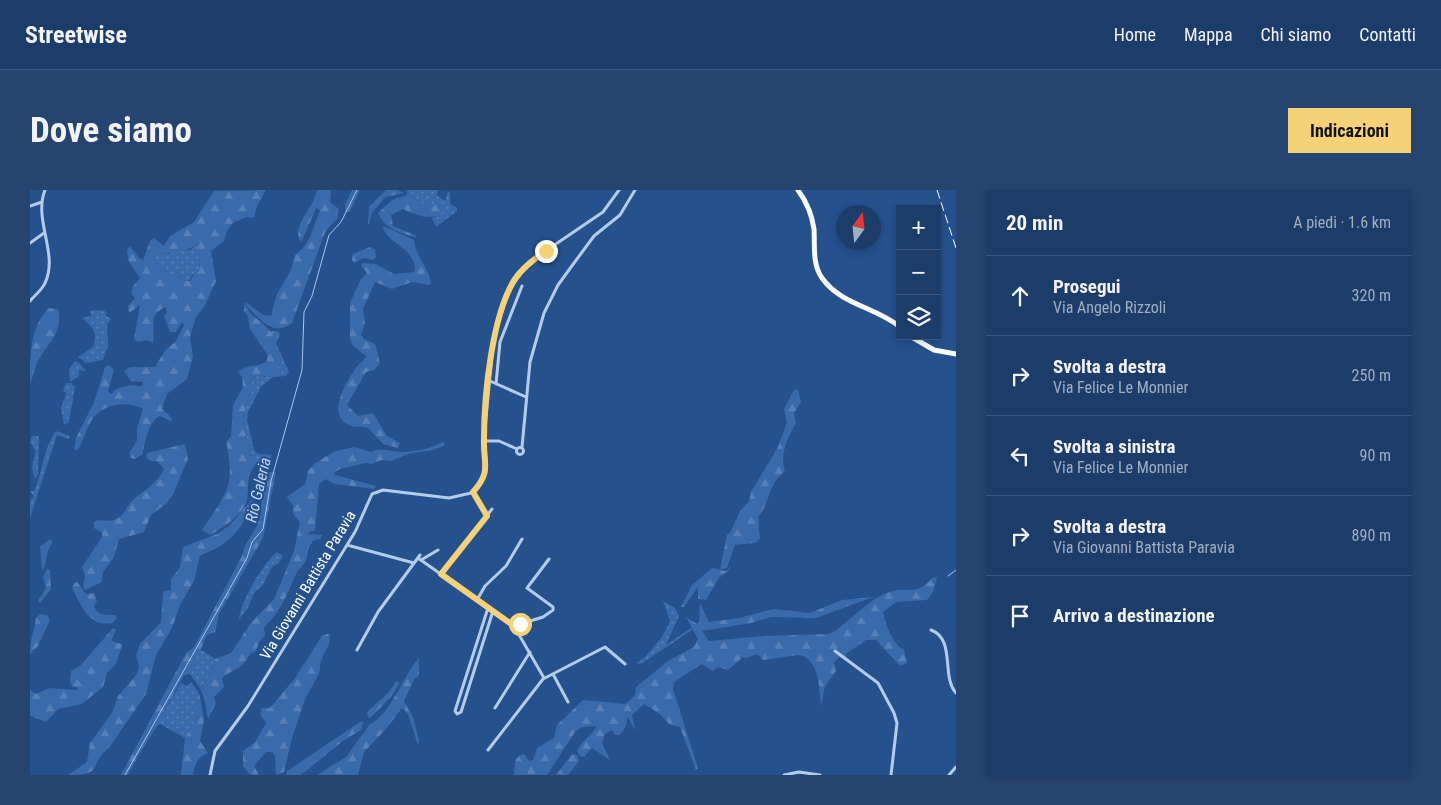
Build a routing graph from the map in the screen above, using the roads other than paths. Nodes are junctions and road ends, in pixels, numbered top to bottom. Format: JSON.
{"nodes":[{"id":1,"x":45,"y":190,"type":"edge"},
{"id":2,"x":620,"y":190,"type":"edge"},
{"id":3,"x":635,"y":190,"type":"edge"},
{"id":4,"x":798,"y":190,"type":"edge"},
{"id":5,"x":42,"y":202,"type":"junction"},
{"id":6,"x":30,"y":206,"type":"edge"},
{"id":7,"x":44,"y":233,"type":"junction"},
{"id":8,"x":30,"y":243,"type":"edge"},
{"id":9,"x":522,"y":286,"type":"dead end"},
{"id":10,"x":30,"y":301,"type":"edge"},
{"id":11,"x":896,"y":324,"type":"edge"},
{"id":12,"x":917,"y":340,"type":"edge"},
{"id":13,"x":956,"y":354,"type":"edge"},
{"id":14,"x":489,"y":381,"type":"junction"},
{"id":15,"x":496,"y":384,"type":"junction"},
{"id":16,"x":526,"y":397,"type":"junction"},
{"id":17,"x":484,"y":441,"type":"junction"},
{"id":18,"x":522,"y":447,"type":"junction"},
{"id":19,"x":517,"y":449,"type":"junction"},
{"id":20,"x":473,"y":492,"type":"junction"},
{"id":21,"x":492,"y":509,"type":"dead end"},
{"id":22,"x":487,"y":516,"type":"junction"},
{"id":23,"x":522,"y":539,"type":"dead end"},
{"id":24,"x":347,"y":545,"type":"junction"},
{"id":25,"x":438,"y":550,"type":"dead end"},
{"id":26,"x":420,"y":558,"type":"junction"},
{"id":27,"x":549,"y":559,"type":"dead end"},
{"id":28,"x":414,"y":563,"type":"junction"},
{"id":29,"x":441,"y":574,"type":"junction"},
{"id":30,"x":477,"y":600,"type":"junction"},
{"id":31,"x":488,"y":608,"type":"junction"},
{"id":32,"x":493,"y":611,"type":"junction"},
{"id":33,"x":514,"y":626,"type":"junction"},
{"id":34,"x":931,"y":630,"type":"dead end"},
{"id":35,"x":357,"y":650,"type":"dead end"},
{"id":36,"x":835,"y":651,"type":"dead end"},
{"id":37,"x":530,"y":652,"type":"junction"},
{"id":38,"x":625,"y":664,"type":"dead end"},
{"id":39,"x":553,"y":674,"type":"junction"},
{"id":40,"x":544,"y":678,"type":"junction"},
{"id":41,"x":956,"y":693,"type":"edge"},
{"id":42,"x":568,"y":702,"type":"dead end"},
{"id":43,"x":495,"y":708,"type":"dead end"},
{"id":44,"x":488,"y":750,"type":"dead end"},
{"id":45,"x":956,"y":767,"type":"edge"},
{"id":46,"x":210,"y":775,"type":"edge"},
{"id":47,"x":784,"y":775,"type":"edge"},
{"id":48,"x":820,"y":775,"type":"edge"},
{"id":49,"x":891,"y":775,"type":"edge"},
{"id":50,"x":949,"y":775,"type":"edge"}],
"edges":[{"from":1,"to":5,"type":"street"},
{"from":2,"to":14,"type":"street"},
{"from":3,"to":16,"type":"street"},
{"from":4,"to":11,"type":"main road"},
{"from":5,"to":6,"type":"street"},
{"from":5,"to":7,"type":"street"},
{"from":7,"to":8,"type":"street"},
{"from":7,"to":10,"type":"street"},
{"from":9,"to":15,"type":"street"},
{"from":12,"to":13,"type":"main road"},
{"from":14,"to":15,"type":"street"},
{"from":14,"to":17,"type":"street"},
{"from":15,"to":16,"type":"street"},
{"from":16,"to":18,"type":"street"},
{"from":17,"to":19,"type":"street"},
{"from":17,"to":20,"type":"street"},
{"from":18,"to":19,"type":"street"},
{"from":18,"to":19,"type":"street"},
{"from":20,"to":22,"type":"street"},
{"from":20,"to":24,"type":"street","name":"Via Giovanni Battista Paravia"},
{"from":21,"to":22,"type":"street"},
{"from":22,"to":29,"type":"street"},
{"from":23,"to":30,"type":"street"},
{"from":24,"to":28,"type":"street"},
{"from":24,"to":46,"type":"street","name":"Via Giovanni Battista Paravia"},
{"from":25,"to":26,"type":"street"},
{"from":26,"to":28,"type":"street"},
{"from":26,"to":29,"type":"street"},
{"from":27,"to":33,"type":"street"},
{"from":28,"to":35,"type":"street"},
{"from":29,"to":30,"type":"street"},
{"from":30,"to":31,"type":"street"},
{"from":31,"to":32,"type":"street"},
{"from":31,"to":32,"type":"street"},
{"from":32,"to":33,"type":"street"},
{"from":33,"to":37,"type":"street"},
{"from":34,"to":41,"type":"street"},
{"from":36,"to":49,"type":"street"},
{"from":37,"to":40,"type":"street"},
{"from":37,"to":43,"type":"street"},
{"from":38,"to":39,"type":"street"},
{"from":39,"to":40,"type":"street"},
{"from":39,"to":42,"type":"street"},
{"from":40,"to":44,"type":"street"},
{"from":45,"to":50,"type":"street"},
{"from":47,"to":48,"type":"street"}]}
